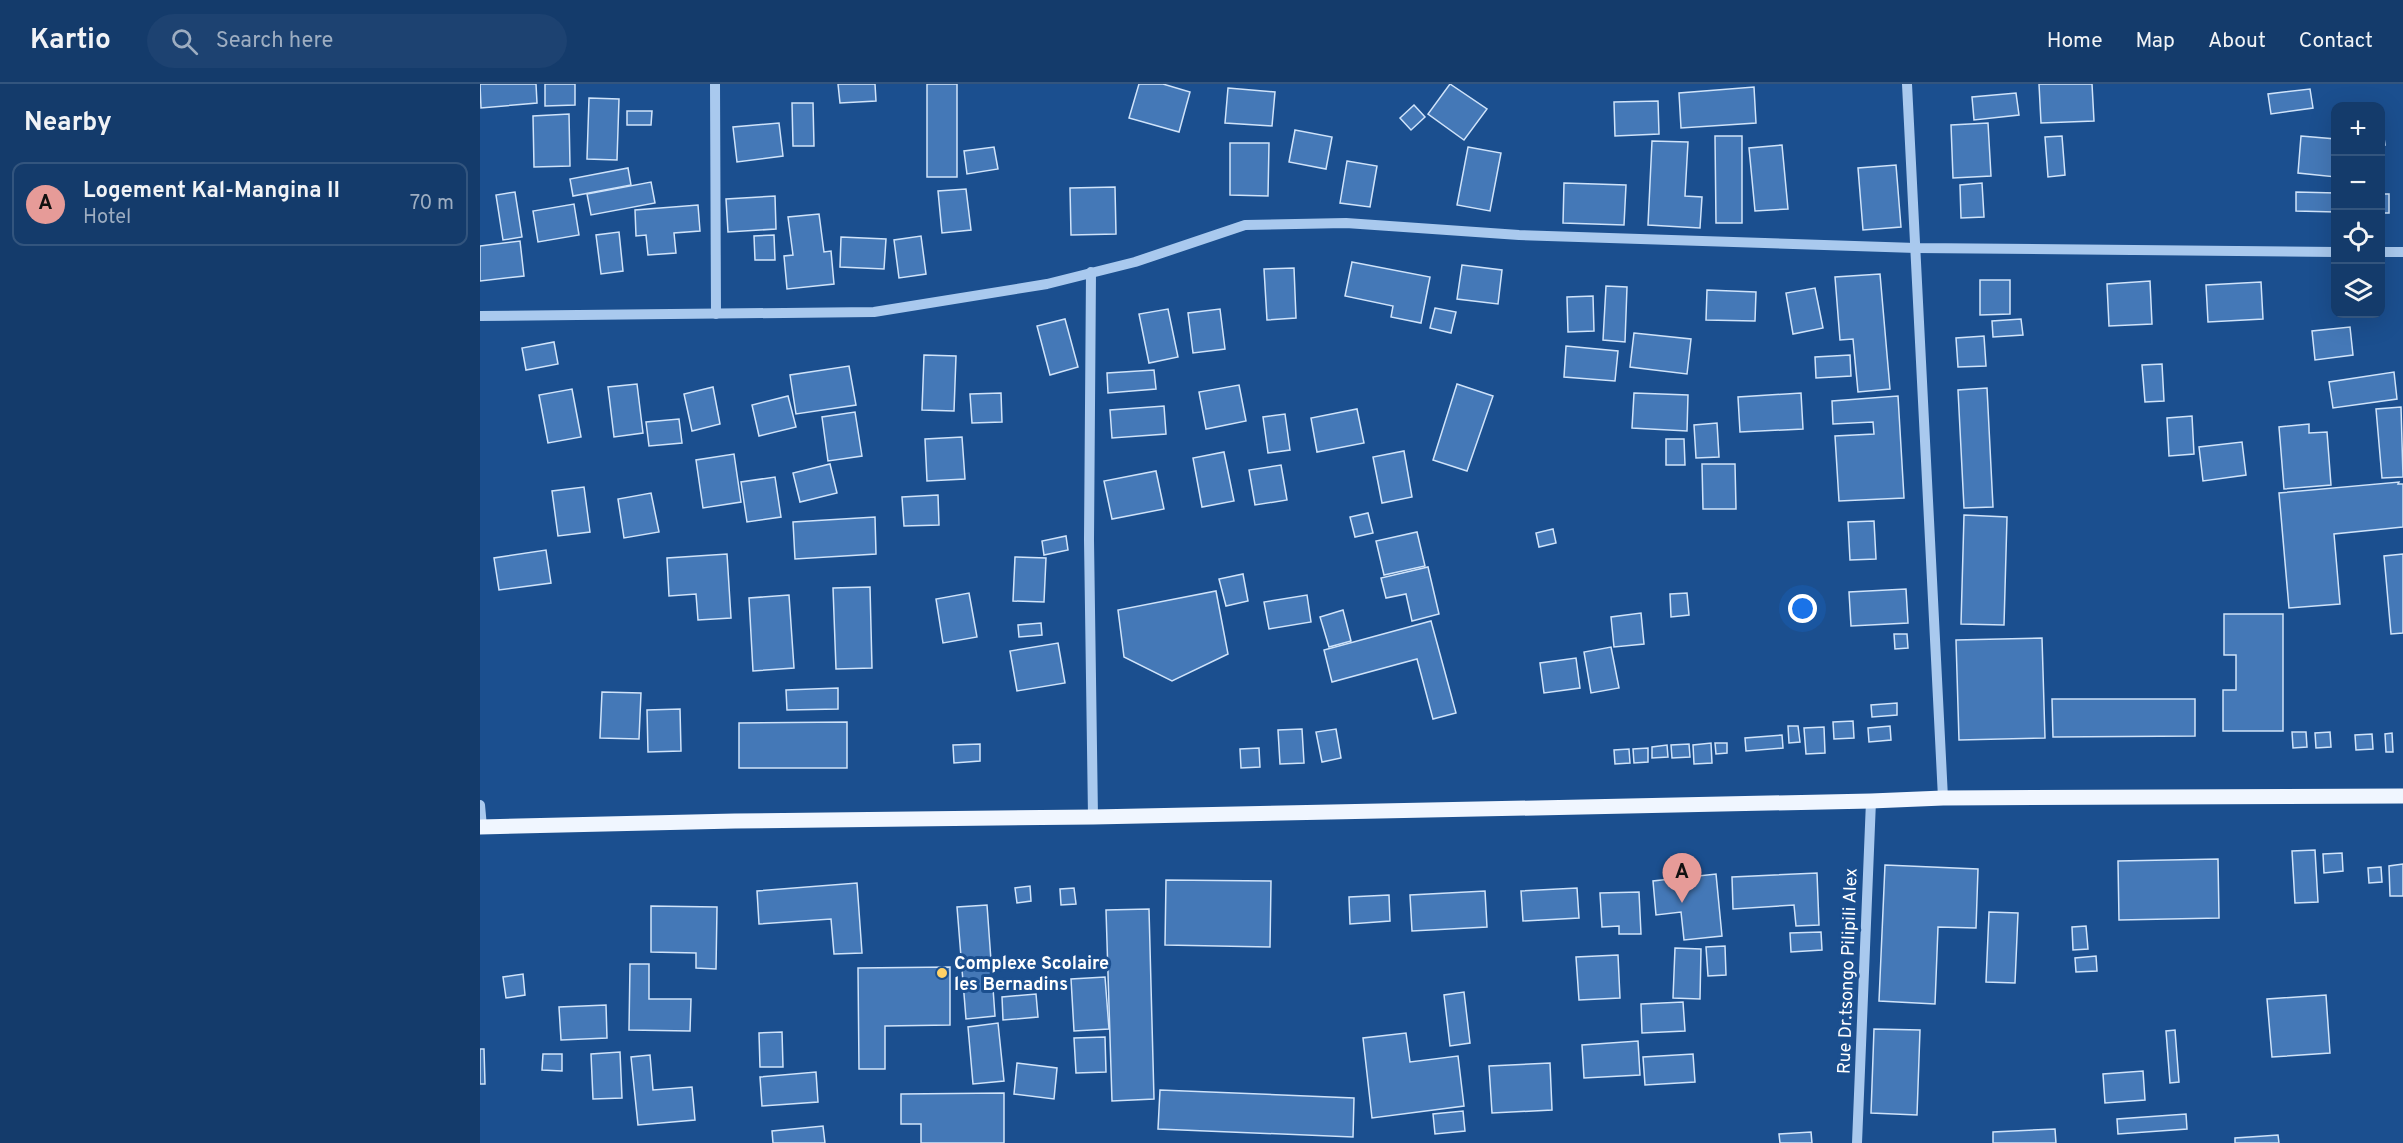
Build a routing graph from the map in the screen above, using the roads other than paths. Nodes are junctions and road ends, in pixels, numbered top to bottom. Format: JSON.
{"nodes":[{"id":1,"x":715,"y":84,"type":"edge"},
{"id":2,"x":1907,"y":84,"type":"edge"},
{"id":3,"x":1916,"y":248,"type":"junction"},
{"id":4,"x":2331,"y":252,"type":"edge"},
{"id":5,"x":2385,"y":252,"type":"edge"},
{"id":6,"x":2403,"y":252,"type":"edge"},
{"id":7,"x":1091,"y":272,"type":"junction"},
{"id":8,"x":716,"y":314,"type":"junction"},
{"id":9,"x":480,"y":316,"type":"edge"},
{"id":10,"x":2403,"y":796,"type":"edge"},
{"id":11,"x":1943,"y":798,"type":"junction"},
{"id":12,"x":1871,"y":801,"type":"junction"},
{"id":13,"x":480,"y":805,"type":"edge"},
{"id":14,"x":1093,"y":818,"type":"junction"},
{"id":15,"x":481,"y":827,"type":"edge"},
{"id":16,"x":1857,"y":1143,"type":"edge"}],
"edges":[{"from":1,"to":8,"type":"street"},
{"from":2,"to":3,"type":"street"},
{"from":3,"to":4,"type":"street"},
{"from":3,"to":7,"type":"street"},
{"from":3,"to":11,"type":"street"},
{"from":5,"to":6,"type":"street"},
{"from":7,"to":8,"type":"street"},
{"from":7,"to":14,"type":"street"},
{"from":8,"to":9,"type":"street"},
{"from":10,"to":11,"type":"main road"},
{"from":11,"to":12,"type":"main road"},
{"from":12,"to":14,"type":"main road"},
{"from":12,"to":16,"type":"street","name":"Rue Dr.tsongo Pilipili Alex"},
{"from":13,"to":15,"type":"street"},
{"from":14,"to":15,"type":"main road"}]}
